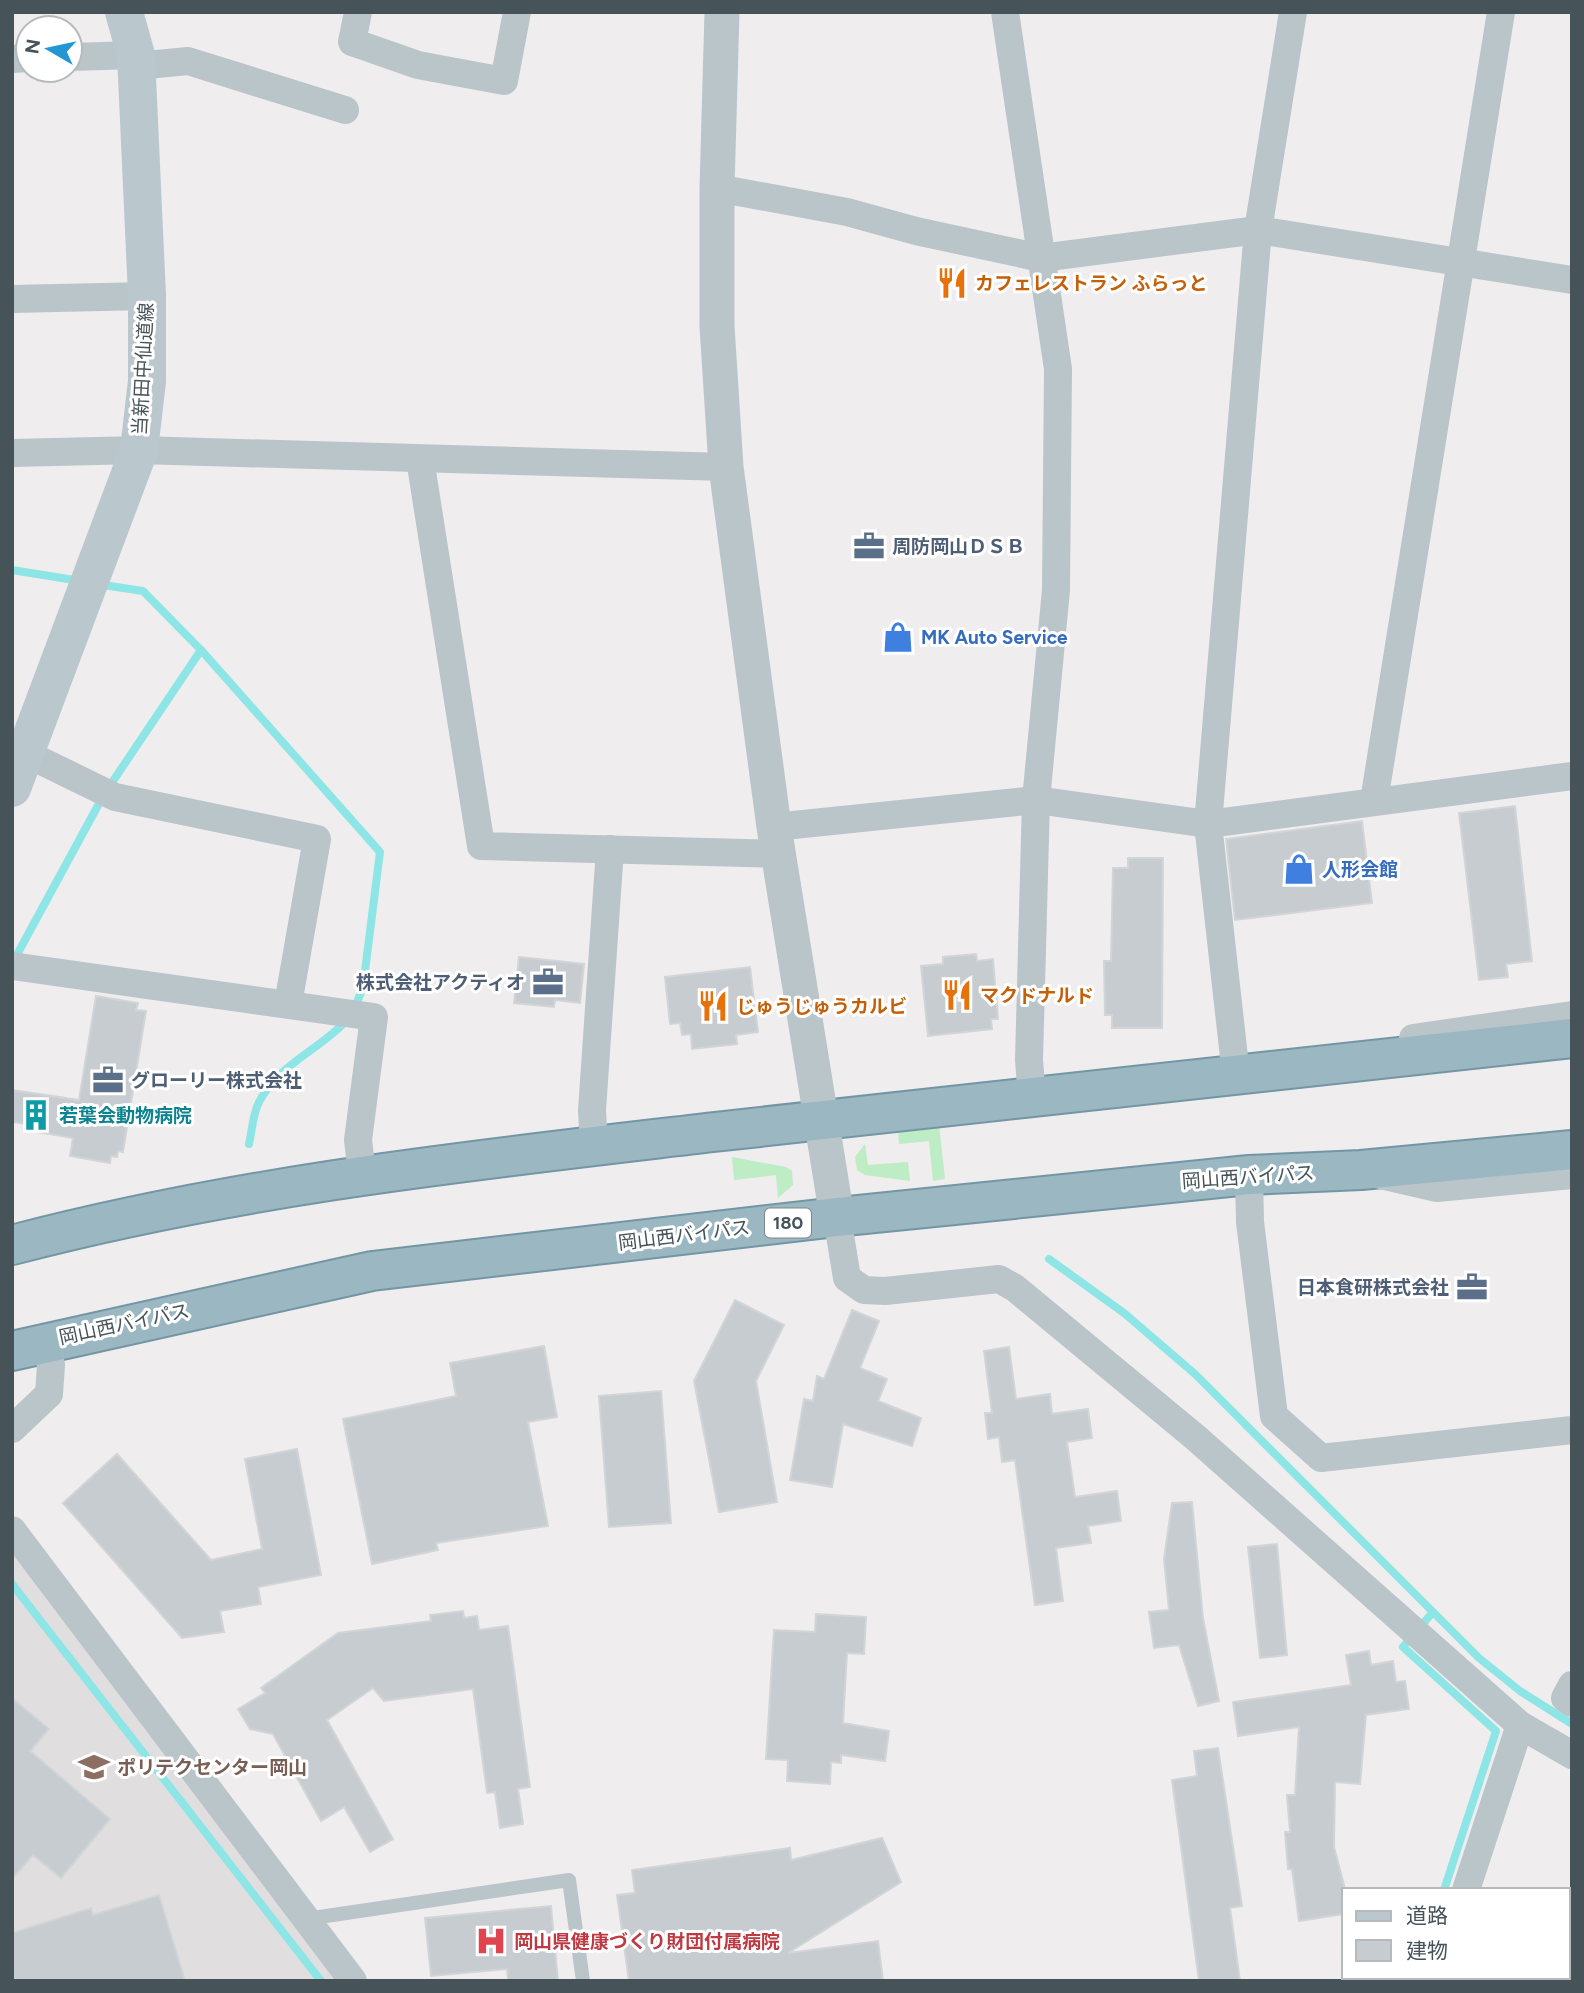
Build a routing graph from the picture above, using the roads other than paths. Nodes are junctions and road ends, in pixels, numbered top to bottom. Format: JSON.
{"nodes":[{"id":1,"x":124,"y":12,"type":"edge"},
{"id":2,"x":358,"y":12,"type":"edge"},
{"id":3,"x":517,"y":12,"type":"edge"},
{"id":4,"x":722,"y":12,"type":"edge"},
{"id":5,"x":1005,"y":12,"type":"edge"},
{"id":6,"x":1293,"y":12,"type":"edge"},
{"id":7,"x":1501,"y":12,"type":"edge"},
{"id":8,"x":84,"y":58,"type":"edge"},
{"id":9,"x":136,"y":61,"type":"junction"},
{"id":10,"x":345,"y":110,"type":"dead end"},
{"id":11,"x":717,"y":188,"type":"junction"},
{"id":12,"x":1258,"y":230,"type":"junction"},
{"id":13,"x":1041,"y":258,"type":"junction"},
{"id":14,"x":1460,"y":263,"type":"junction"},
{"id":15,"x":1572,"y":280,"type":"edge"},
{"id":16,"x":147,"y":296,"type":"junction"},
{"id":17,"x":12,"y":299,"type":"edge"},
{"id":18,"x":139,"y":450,"type":"junction"},
{"id":19,"x":12,"y":453,"type":"edge"},
{"id":20,"x":420,"y":459,"type":"junction"},
{"id":21,"x":726,"y":467,"type":"junction"},
{"id":22,"x":27,"y":754,"type":"junction"},
{"id":23,"x":1572,"y":776,"type":"edge"},
{"id":24,"x":12,"y":789,"type":"edge"},
{"id":25,"x":1036,"y":800,"type":"junction"},
{"id":26,"x":1374,"y":801,"type":"junction"},
{"id":27,"x":1208,"y":824,"type":"junction"},
{"id":28,"x":777,"y":840,"type":"junction"},
{"id":29,"x":610,"y":849,"type":"junction"},
{"id":30,"x":16,"y":966,"type":"edge"},
{"id":31,"x":288,"y":1004,"type":"junction"},
{"id":32,"x":1572,"y":1015,"type":"edge"},
{"id":33,"x":1572,"y":1038,"type":"edge"},
{"id":34,"x":1333,"y":1063,"type":"junction"},
{"id":35,"x":1236,"y":1075,"type":"junction"},
{"id":36,"x":1032,"y":1097,"type":"junction"},
{"id":37,"x":821,"y":1120,"type":"junction"},
{"id":38,"x":594,"y":1146,"type":"junction"},
{"id":39,"x":1572,"y":1150,"type":"edge"},
{"id":40,"x":1362,"y":1170,"type":"junction"},
{"id":41,"x":362,"y":1173,"type":"junction"},
{"id":42,"x":1249,"y":1175,"type":"junction"},
{"id":43,"x":1572,"y":1175,"type":"edge"},
{"id":44,"x":837,"y":1217,"type":"junction"},
{"id":45,"x":12,"y":1245,"type":"edge"},
{"id":46,"x":29,"y":1346,"type":"edge"},
{"id":47,"x":12,"y":1429,"type":"edge"},
{"id":48,"x":1572,"y":1430,"type":"edge"},
{"id":49,"x":12,"y":1530,"type":"edge"},
{"id":50,"x":1572,"y":1685,"type":"edge"},
{"id":51,"x":1572,"y":1703,"type":"edge"},
{"id":52,"x":1520,"y":1725,"type":"junction"},
{"id":53,"x":1572,"y":1755,"type":"edge"},
{"id":54,"x":1467,"y":1888,"type":"edge"},
{"id":55,"x":306,"y":1919,"type":"junction"},
{"id":56,"x":353,"y":1981,"type":"edge"},
{"id":57,"x":583,"y":1981,"type":"edge"}],
"edges":[{"from":1,"to":9,"type":"main road","name":"当新田中仙道線"},
{"from":2,"to":3,"type":"street"},
{"from":4,"to":11,"type":"street"},
{"from":5,"to":13,"type":"street"},
{"from":6,"to":12,"type":"street"},
{"from":7,"to":14,"type":"street"},
{"from":8,"to":9,"type":"street"},
{"from":9,"to":10,"type":"street"},
{"from":9,"to":16,"type":"main road","name":"当新田中仙道線"},
{"from":11,"to":13,"type":"street"},
{"from":11,"to":21,"type":"street"},
{"from":12,"to":13,"type":"street"},
{"from":12,"to":14,"type":"street"},
{"from":12,"to":27,"type":"street"},
{"from":13,"to":25,"type":"street"},
{"from":14,"to":15,"type":"street"},
{"from":14,"to":26,"type":"street"},
{"from":16,"to":17,"type":"street"},
{"from":16,"to":18,"type":"main road","name":"当新田中仙道線"},
{"from":18,"to":19,"type":"street"},
{"from":18,"to":20,"type":"street"},
{"from":18,"to":22,"type":"main road","name":"当新田中仙道線"},
{"from":20,"to":21,"type":"street"},
{"from":20,"to":29,"type":"street"},
{"from":21,"to":28,"type":"street"},
{"from":22,"to":24,"type":"main road","name":"当新田中仙道線"},
{"from":22,"to":31,"type":"street"},
{"from":23,"to":26,"type":"street"},
{"from":25,"to":27,"type":"street"},
{"from":25,"to":28,"type":"street"},
{"from":25,"to":36,"type":"street"},
{"from":26,"to":27,"type":"street"},
{"from":27,"to":35,"type":"street"},
{"from":28,"to":29,"type":"street"},
{"from":28,"to":37,"type":"street"},
{"from":29,"to":38,"type":"street"},
{"from":30,"to":31,"type":"street"},
{"from":31,"to":41,"type":"street"},
{"from":32,"to":34,"type":"street"},
{"from":33,"to":34,"type":"highway"},
{"from":34,"to":35,"type":"highway"},
{"from":35,"to":36,"type":"highway"},
{"from":36,"to":37,"type":"highway"},
{"from":37,"to":38,"type":"highway"},
{"from":37,"to":44,"type":"street"},
{"from":38,"to":41,"type":"highway"},
{"from":39,"to":40,"type":"highway","name":"岡山西バイパス","number":"180"},
{"from":40,"to":42,"type":"highway","name":"岡山西バイパス","number":"180"},
{"from":40,"to":43,"type":"street"},
{"from":41,"to":45,"type":"highway"},
{"from":42,"to":44,"type":"highway","name":"岡山西バイパス","number":"180"},
{"from":42,"to":48,"type":"street"},
{"from":44,"to":46,"type":"highway","name":"岡山西バイパス","number":"180"},
{"from":44,"to":52,"type":"street"},
{"from":46,"to":47,"type":"street"},
{"from":49,"to":55,"type":"street"},
{"from":50,"to":51,"type":"street"},
{"from":52,"to":53,"type":"street"},
{"from":52,"to":54,"type":"street"},
{"from":55,"to":56,"type":"street"},
{"from":55,"to":57,"type":"lane"}]}
